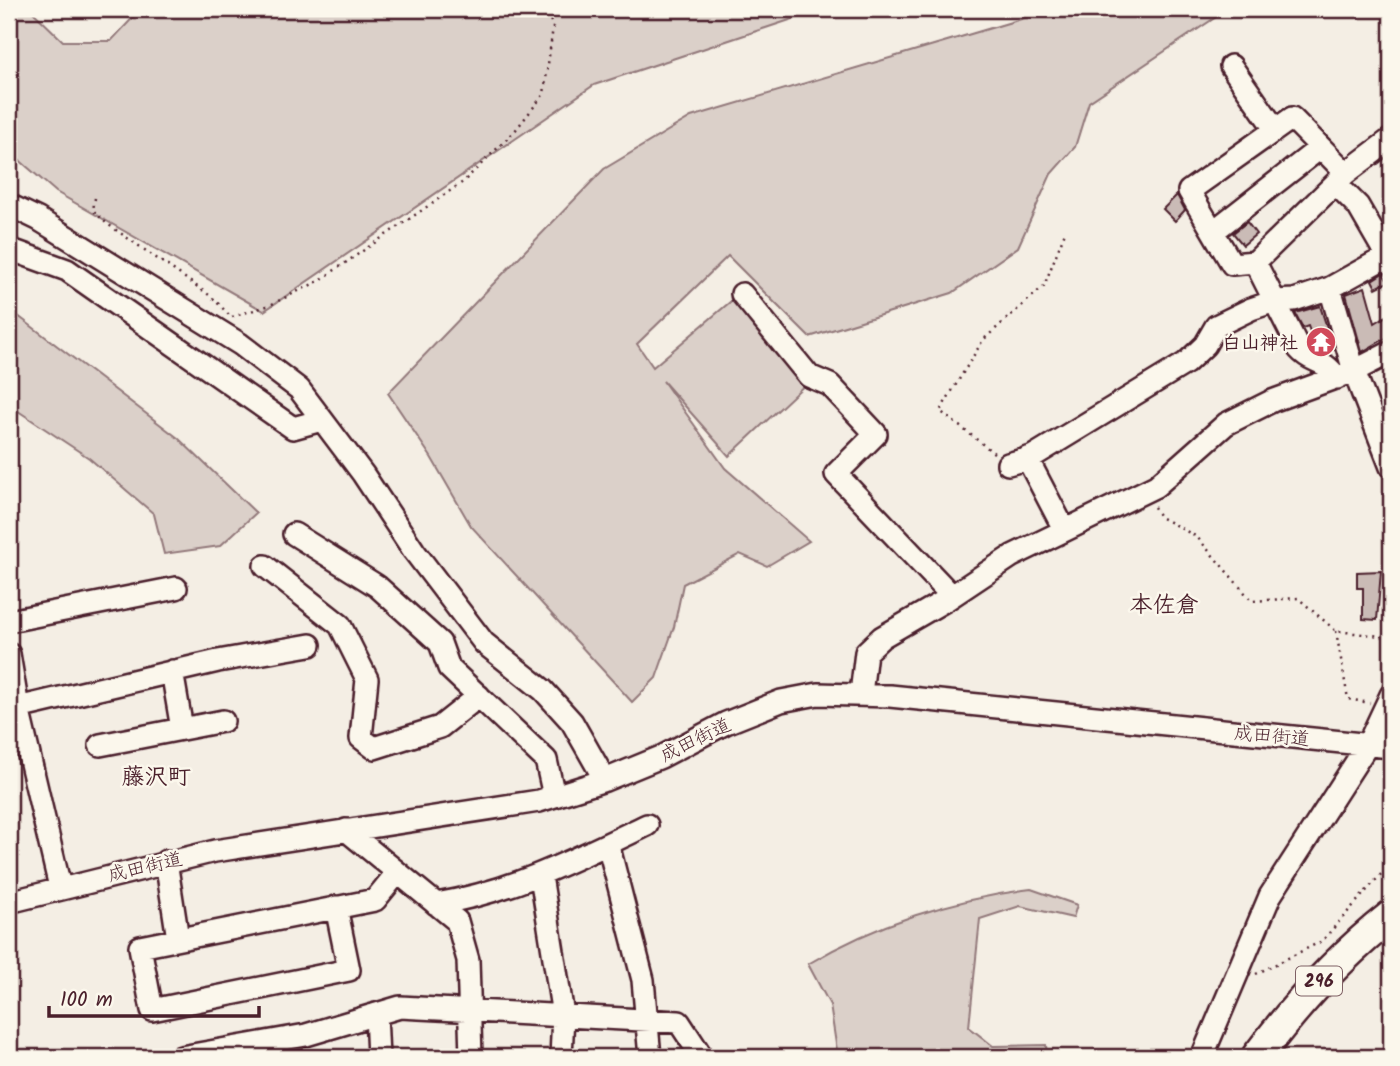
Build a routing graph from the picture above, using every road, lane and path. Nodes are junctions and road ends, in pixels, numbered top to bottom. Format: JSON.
{"nodes":[{"id":1,"x":546,"y":9,"type":"edge"},
{"id":2,"x":1231,"y":66,"type":"dead end"},
{"id":3,"x":1275,"y":129,"type":"junction"},
{"id":4,"x":1391,"y":139,"type":"edge"},
{"id":5,"x":1320,"y":148,"type":"junction"},
{"id":6,"x":1341,"y":179,"type":"junction"},
{"id":7,"x":95,"y":198,"type":"dead end"},
{"id":8,"x":9,"y":205,"type":"edge"},
{"id":9,"x":1065,"y":232,"type":"dead end"},
{"id":10,"x":1214,"y":232,"type":"junction"},
{"id":11,"x":9,"y":249,"type":"edge"},
{"id":12,"x":1390,"y":258,"type":"edge"},
{"id":13,"x":1255,"y":262,"type":"junction"},
{"id":14,"x":1330,"y":288,"type":"junction"},
{"id":15,"x":742,"y":294,"type":"dead end"},
{"id":16,"x":1275,"y":301,"type":"junction"},
{"id":17,"x":1391,"y":352,"type":"edge"},
{"id":18,"x":1346,"y":374,"type":"junction"},
{"id":19,"x":322,"y":420,"type":"junction"},
{"id":20,"x":1017,"y":461,"type":"junction"},
{"id":21,"x":1391,"y":467,"type":"edge"},
{"id":22,"x":1143,"y":492,"type":"junction"},
{"id":23,"x":1064,"y":529,"type":"junction"},
{"id":24,"x":294,"y":534,"type":"dead end"},
{"id":25,"x":265,"y":566,"type":"dead end"},
{"id":26,"x":176,"y":588,"type":"dead end"},
{"id":27,"x":952,"y":596,"type":"junction"},
{"id":28,"x":9,"y":621,"type":"edge"},
{"id":29,"x":1336,"y":631,"type":"junction"},
{"id":30,"x":1391,"y":637,"type":"edge"},
{"id":31,"x":310,"y":645,"type":"dead end"},
{"id":32,"x":9,"y":654,"type":"edge"},
{"id":33,"x":172,"y":671,"type":"junction"},
{"id":34,"x":861,"y":694,"type":"junction"},
{"id":35,"x":1391,"y":695,"type":"edge"},
{"id":36,"x":479,"y":696,"type":"junction"},
{"id":37,"x":13,"y":709,"type":"edge"},
{"id":38,"x":223,"y":720,"type":"dead end"},
{"id":39,"x":182,"y":729,"type":"junction"},
{"id":40,"x":1371,"y":740,"type":"junction"},
{"id":41,"x":100,"y":745,"type":"dead end"},
{"id":42,"x":1391,"y":747,"type":"edge"},
{"id":43,"x":606,"y":780,"type":"junction"},
{"id":44,"x":554,"y":796,"type":"junction"},
{"id":45,"x":647,"y":825,"type":"dead end"},
{"id":46,"x":346,"y":830,"type":"junction"},
{"id":47,"x":608,"y":844,"type":"junction"},
{"id":48,"x":166,"y":861,"type":"junction"},
{"id":49,"x":1391,"y":863,"type":"edge"},
{"id":50,"x":397,"y":873,"type":"junction"},
{"id":51,"x":541,"y":876,"type":"junction"},
{"id":52,"x":60,"y":887,"type":"junction"},
{"id":53,"x":9,"y":902,"type":"edge"},
{"id":54,"x":436,"y":904,"type":"junction"},
{"id":55,"x":336,"y":908,"type":"junction"},
{"id":56,"x":1391,"y":916,"type":"edge"},
{"id":57,"x":178,"y":939,"type":"junction"},
{"id":58,"x":1231,"y":986,"type":"junction"},
{"id":59,"x":470,"y":1010,"type":"junction"},
{"id":60,"x":376,"y":1014,"type":"junction"},
{"id":61,"x":563,"y":1015,"type":"junction"},
{"id":62,"x":649,"y":1020,"type":"junction"},
{"id":63,"x":248,"y":1051,"type":"edge"},
{"id":64,"x":181,"y":1057,"type":"edge"},
{"id":65,"x":378,"y":1057,"type":"edge"},
{"id":66,"x":471,"y":1057,"type":"edge"},
{"id":67,"x":561,"y":1057,"type":"edge"},
{"id":68,"x":650,"y":1057,"type":"edge"},
{"id":69,"x":702,"y":1057,"type":"edge"},
{"id":70,"x":1202,"y":1057,"type":"edge"},
{"id":71,"x":1258,"y":1057,"type":"edge"}],
"edges":[{"from":1,"to":7,"type":"path"},
{"from":2,"to":3,"type":"street"},
{"from":3,"to":5,"type":"street"},
{"from":3,"to":10,"type":"street"},
{"from":4,"to":6,"type":"street"},
{"from":5,"to":6,"type":"street"},
{"from":5,"to":10,"type":"street"},
{"from":6,"to":12,"type":"street"},
{"from":6,"to":13,"type":"street"},
{"from":8,"to":19,"type":"street"},
{"from":9,"to":20,"type":"path"},
{"from":10,"to":13,"type":"street"},
{"from":11,"to":19,"type":"street"},
{"from":12,"to":14,"type":"street"},
{"from":13,"to":16,"type":"street"},
{"from":14,"to":16,"type":"street"},
{"from":14,"to":18,"type":"street"},
{"from":15,"to":27,"type":"street"},
{"from":16,"to":18,"type":"street"},
{"from":16,"to":20,"type":"street"},
{"from":17,"to":18,"type":"street"},
{"from":18,"to":21,"type":"street"},
{"from":18,"to":22,"type":"street"},
{"from":19,"to":43,"type":"street"},
{"from":20,"to":23,"type":"street"},
{"from":22,"to":23,"type":"street"},
{"from":22,"to":29,"type":"path"},
{"from":23,"to":27,"type":"street"},
{"from":24,"to":36,"type":"street"},
{"from":25,"to":36,"type":"street"},
{"from":26,"to":28,"type":"street"},
{"from":27,"to":34,"type":"street"},
{"from":29,"to":30,"type":"path"},
{"from":29,"to":40,"type":"path"},
{"from":31,"to":33,"type":"street"},
{"from":32,"to":37,"type":"street"},
{"from":33,"to":37,"type":"street"},
{"from":33,"to":39,"type":"street"},
{"from":34,"to":40,"type":"street","name":"成田街道"},
{"from":34,"to":43,"type":"street","name":"成田街道"},
{"from":35,"to":40,"type":"street"},
{"from":36,"to":44,"type":"street"},
{"from":37,"to":52,"type":"street"},
{"from":38,"to":39,"type":"street"},
{"from":39,"to":41,"type":"street"},
{"from":40,"to":42,"type":"street","name":"成田街道"},
{"from":40,"to":58,"type":"street"},
{"from":43,"to":44,"type":"street","name":"成田街道"},
{"from":44,"to":46,"type":"street","name":"成田街道"},
{"from":45,"to":47,"type":"street"},
{"from":46,"to":48,"type":"street","name":"成田街道"},
{"from":46,"to":50,"type":"street"},
{"from":47,"to":51,"type":"street"},
{"from":47,"to":62,"type":"street"},
{"from":48,"to":52,"type":"street","name":"成田街道"},
{"from":48,"to":57,"type":"street"},
{"from":49,"to":58,"type":"path"},
{"from":50,"to":54,"type":"street"},
{"from":50,"to":55,"type":"street"},
{"from":51,"to":54,"type":"street"},
{"from":51,"to":61,"type":"street"},
{"from":52,"to":53,"type":"street","name":"成田街道"},
{"from":54,"to":59,"type":"street"},
{"from":55,"to":57,"type":"street"},
{"from":55,"to":57,"type":"street"},
{"from":56,"to":71,"type":"highway","number":"296"},
{"from":58,"to":70,"type":"street"},
{"from":59,"to":60,"type":"street"},
{"from":59,"to":61,"type":"street"},
{"from":59,"to":66,"type":"street"},
{"from":60,"to":63,"type":"street"},
{"from":60,"to":65,"type":"street"},
{"from":61,"to":62,"type":"street"},
{"from":61,"to":67,"type":"street"},
{"from":62,"to":68,"type":"street"},
{"from":62,"to":69,"type":"street"},
{"from":63,"to":64,"type":"street"}]}
